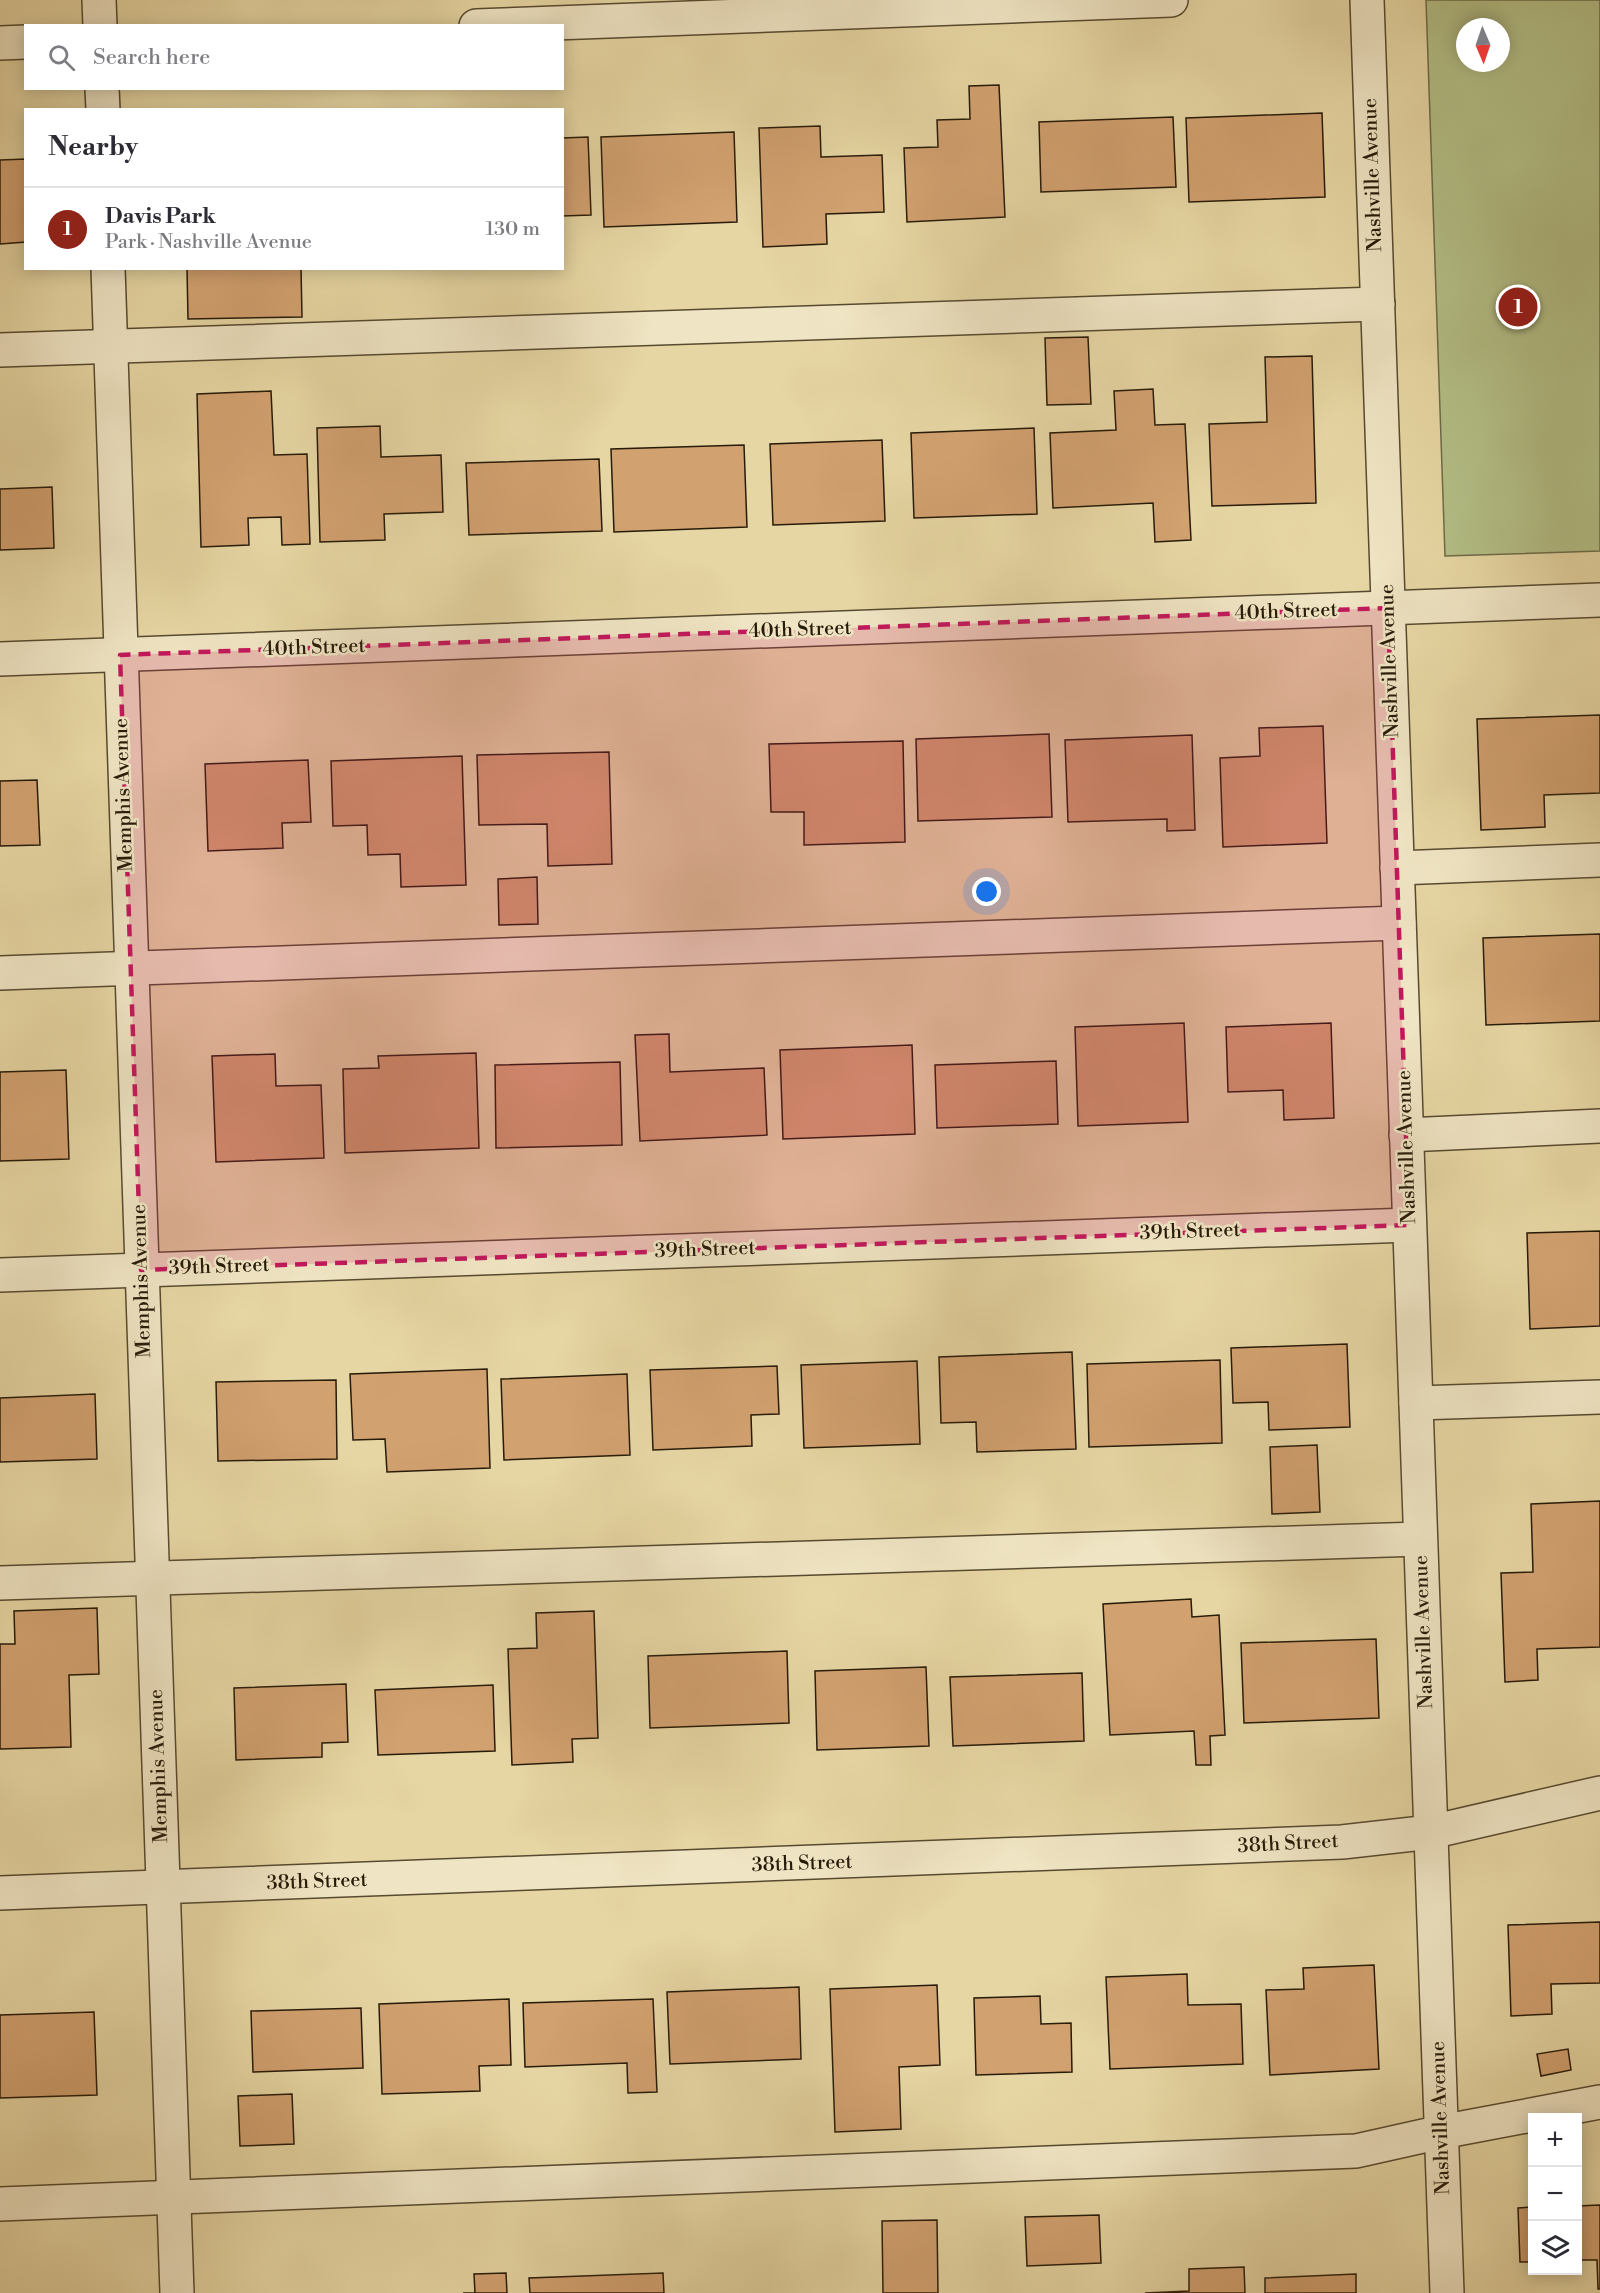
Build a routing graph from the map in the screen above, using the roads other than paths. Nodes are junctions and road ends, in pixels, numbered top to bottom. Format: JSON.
{"nodes":[{"id":1,"x":99,"y":0,"type":"edge"},
{"id":2,"x":1171,"y":0,"type":"edge"},
{"id":3,"x":1367,"y":0,"type":"edge"},
{"id":4,"x":100,"y":24,"type":"edge"},
{"id":5,"x":529,"y":24,"type":"edge"},
{"id":6,"x":24,"y":42,"type":"edge"},
{"id":7,"x":0,"y":43,"type":"edge"},
{"id":8,"x":102,"y":90,"type":"edge"},
{"id":9,"x":103,"y":108,"type":"edge"},
{"id":10,"x":108,"y":270,"type":"edge"},
{"id":11,"x":1378,"y":304,"type":"junction"},
{"id":12,"x":110,"y":346,"type":"junction"},
{"id":13,"x":0,"y":350,"type":"edge"},
{"id":14,"x":1600,"y":600,"type":"edge"},
{"id":15,"x":1388,"y":608,"type":"junction"},
{"id":16,"x":120,"y":655,"type":"junction"},
{"id":17,"x":0,"y":659,"type":"edge"},
{"id":18,"x":1600,"y":860,"type":"edge"},
{"id":19,"x":1397,"y":867,"type":"junction"},
{"id":20,"x":1399,"y":923,"type":"junction"},
{"id":21,"x":131,"y":969,"type":"junction"},
{"id":22,"x":0,"y":973,"type":"edge"},
{"id":23,"x":1600,"y":1126,"type":"edge"},
{"id":24,"x":1406,"y":1135,"type":"junction"},
{"id":25,"x":1409,"y":1225,"type":"junction"},
{"id":26,"x":141,"y":1270,"type":"junction"},
{"id":27,"x":0,"y":1275,"type":"edge"},
{"id":28,"x":1600,"y":1397,"type":"edge"},
{"id":29,"x":1416,"y":1403,"type":"junction"},
{"id":30,"x":1420,"y":1539,"type":"junction"},
{"id":31,"x":152,"y":1577,"type":"junction"},
{"id":32,"x":0,"y":1583,"type":"edge"},
{"id":33,"x":1600,"y":1793,"type":"edge"},
{"id":34,"x":1431,"y":1832,"type":"junction"},
{"id":35,"x":163,"y":1887,"type":"junction"},
{"id":36,"x":0,"y":1893,"type":"edge"},
{"id":37,"x":1600,"y":2102,"type":"edge"},
{"id":38,"x":1441,"y":2132,"type":"junction"},
{"id":39,"x":174,"y":2198,"type":"junction"},
{"id":40,"x":0,"y":2204,"type":"edge"},
{"id":41,"x":177,"y":2293,"type":"edge"},
{"id":42,"x":1447,"y":2293,"type":"edge"}],
"edges":[{"from":1,"to":4,"type":"street"},
{"from":2,"to":5,"type":"street"},
{"from":3,"to":11,"type":"street","name":"Nashville Avenue"},
{"from":6,"to":7,"type":"street"},
{"from":8,"to":9,"type":"street"},
{"from":10,"to":12,"type":"street","name":"Memphis Avenue"},
{"from":11,"to":12,"type":"street"},
{"from":11,"to":15,"type":"street","name":"Nashville Avenue"},
{"from":12,"to":13,"type":"street"},
{"from":12,"to":16,"type":"street","name":"Memphis Avenue"},
{"from":14,"to":15,"type":"street","name":"40th Street"},
{"from":15,"to":16,"type":"street","name":"40th Street"},
{"from":15,"to":19,"type":"street","name":"Nashville Avenue"},
{"from":16,"to":17,"type":"street","name":"40th Street"},
{"from":16,"to":21,"type":"street","name":"Memphis Avenue"},
{"from":18,"to":19,"type":"street"},
{"from":19,"to":20,"type":"street","name":"Nashville Avenue"},
{"from":20,"to":21,"type":"street"},
{"from":20,"to":24,"type":"street","name":"Nashville Avenue"},
{"from":21,"to":22,"type":"street"},
{"from":21,"to":26,"type":"street","name":"Memphis Avenue"},
{"from":23,"to":24,"type":"street"},
{"from":24,"to":25,"type":"street","name":"Nashville Avenue"},
{"from":25,"to":26,"type":"street","name":"39th Street"},
{"from":25,"to":29,"type":"street","name":"Nashville Avenue"},
{"from":26,"to":27,"type":"street","name":"39th Street"},
{"from":26,"to":31,"type":"street","name":"Memphis Avenue"},
{"from":28,"to":29,"type":"street"},
{"from":29,"to":30,"type":"street","name":"Nashville Avenue"},
{"from":30,"to":31,"type":"street"},
{"from":30,"to":34,"type":"street","name":"Nashville Avenue"},
{"from":31,"to":32,"type":"street"},
{"from":31,"to":35,"type":"street","name":"Memphis Avenue"},
{"from":33,"to":34,"type":"street","name":"38th Street"},
{"from":34,"to":35,"type":"street","name":"38th Street"},
{"from":34,"to":38,"type":"street","name":"Nashville Avenue"},
{"from":35,"to":36,"type":"street","name":"38th Street"},
{"from":35,"to":39,"type":"street","name":"Memphis Avenue"},
{"from":37,"to":38,"type":"street"},
{"from":38,"to":39,"type":"street"},
{"from":38,"to":42,"type":"street","name":"Nashville Avenue"},
{"from":39,"to":40,"type":"street"},
{"from":39,"to":41,"type":"street","name":"Memphis Avenue"}]}
